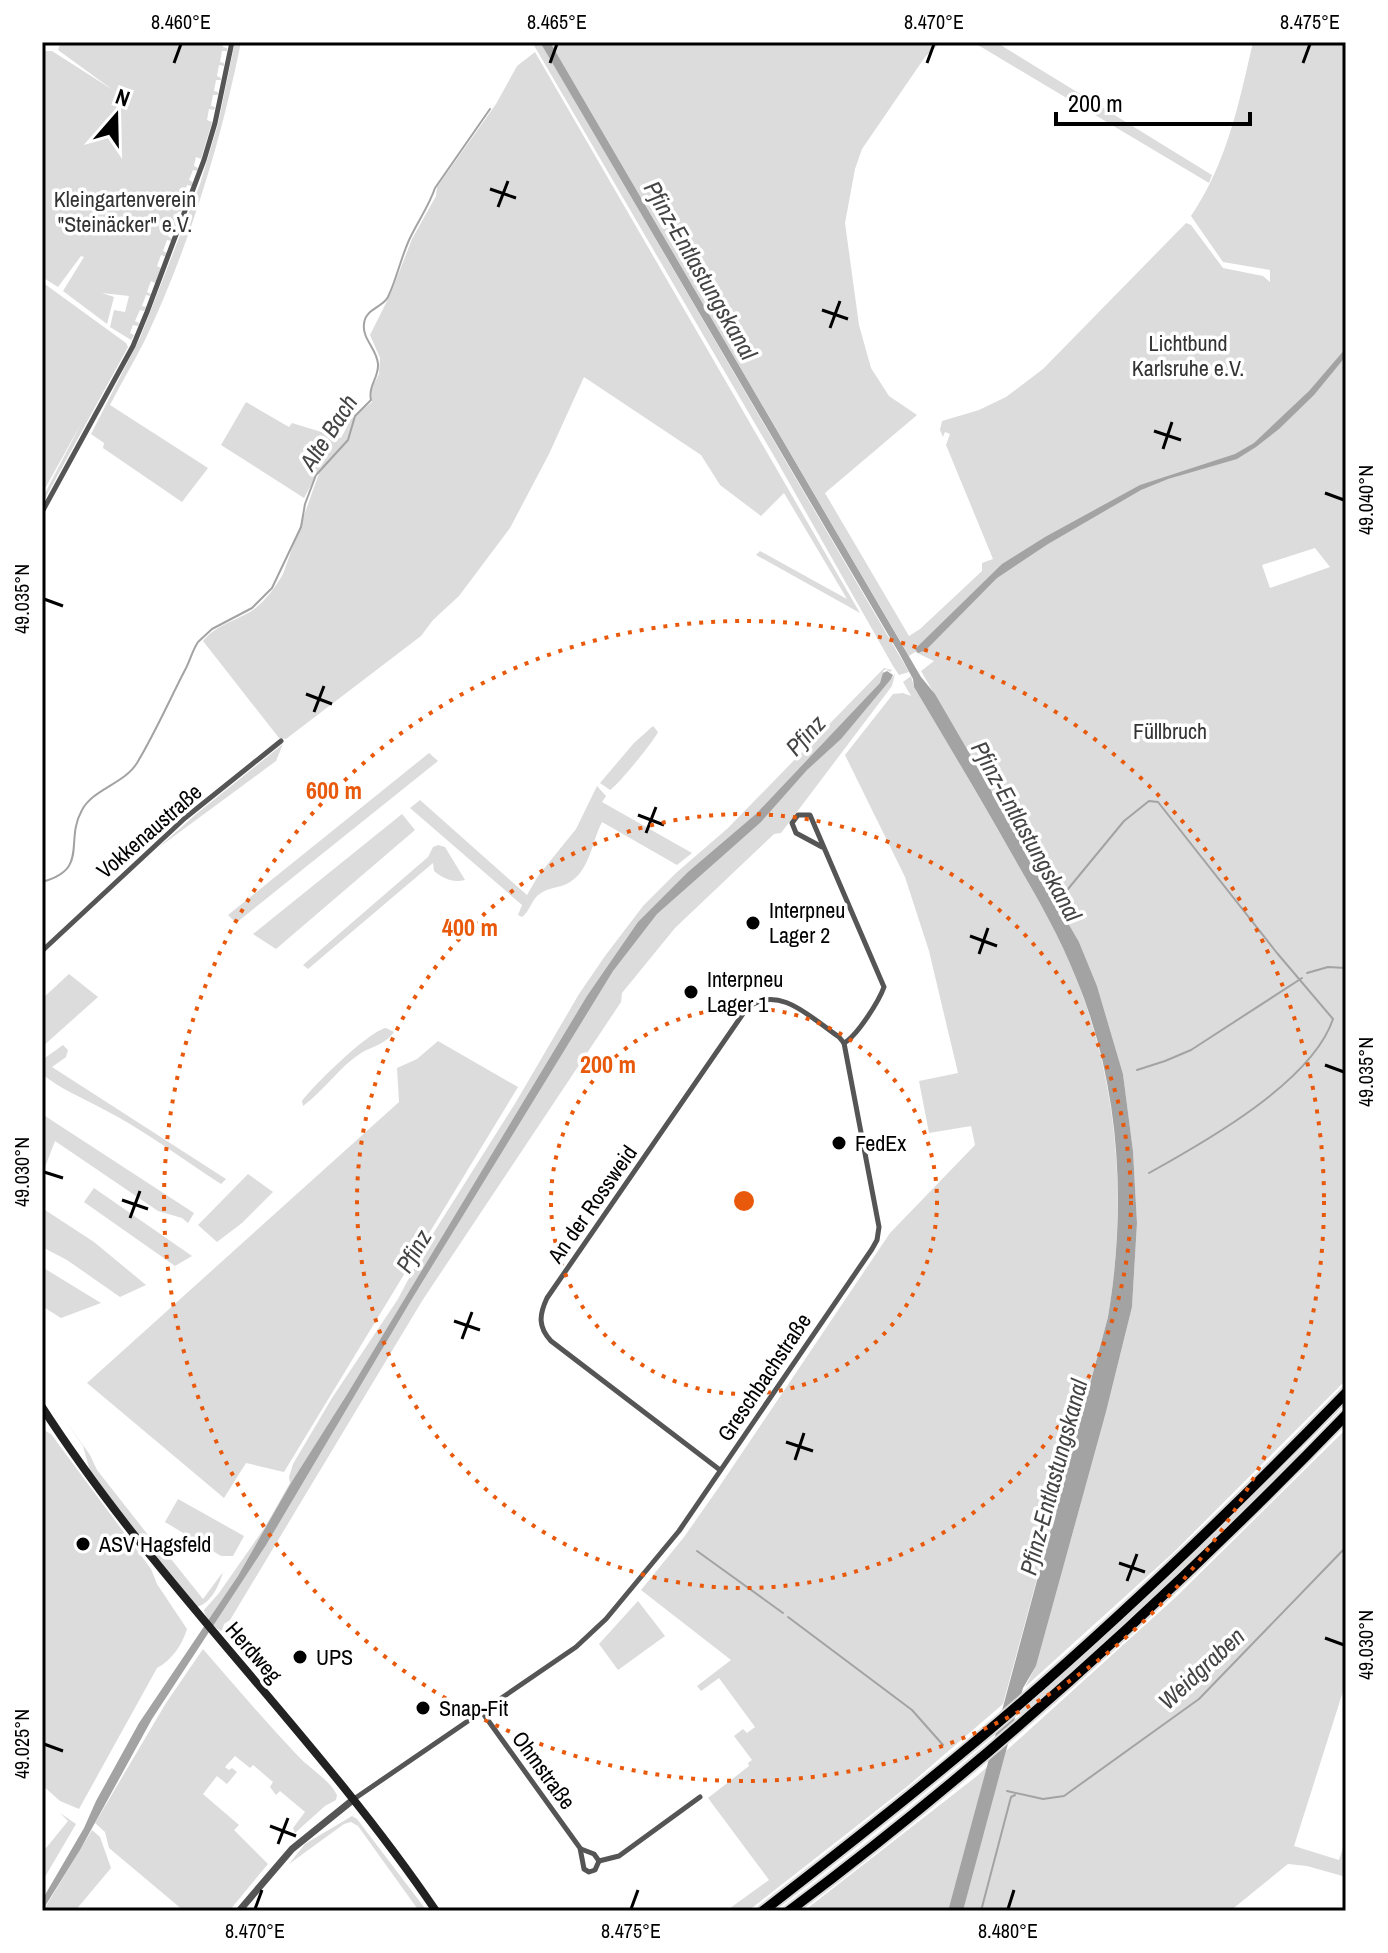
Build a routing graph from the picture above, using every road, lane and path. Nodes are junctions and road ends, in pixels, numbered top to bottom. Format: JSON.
{"nodes":[{"id":1,"x":232,"y":42,"type":"edge"},
{"id":2,"x":42,"y":512,"type":"edge"},
{"id":3,"x":281,"y":741,"type":"dead end"},
{"id":4,"x":822,"y":847,"type":"junction"},
{"id":5,"x":42,"y":951,"type":"edge"},
{"id":6,"x":844,"y":1043,"type":"junction"},
{"id":7,"x":1346,"y":1393,"type":"edge"},
{"id":8,"x":44,"y":1413,"type":"edge"},
{"id":9,"x":1346,"y":1415,"type":"edge"},
{"id":10,"x":720,"y":1470,"type":"junction"},
{"id":11,"x":482,"y":1712,"type":"junction"},
{"id":12,"x":700,"y":1797,"type":"dead end"},
{"id":13,"x":354,"y":1799,"type":"junction"},
{"id":14,"x":580,"y":1848,"type":"junction"},
{"id":15,"x":599,"y":1861,"type":"junction"},
{"id":16,"x":239,"y":1911,"type":"edge"},
{"id":17,"x":436,"y":1911,"type":"edge"},
{"id":18,"x":763,"y":1911,"type":"edge"},
{"id":19,"x":789,"y":1911,"type":"edge"}],
"edges":[{"from":1,"to":2,"type":"street"},
{"from":3,"to":5,"type":"street","name":"Vokkenaustraße"},
{"from":4,"to":4,"type":"street"},
{"from":4,"to":6,"type":"street"},
{"from":6,"to":10,"type":"street","name":"Greschbachstraße"},
{"from":6,"to":10,"type":"street","name":"An der Rossweid"},
{"from":7,"to":18,"type":"highway"},
{"from":8,"to":13,"type":"main road","name":"Herdweg"},
{"from":9,"to":19,"type":"highway"},
{"from":10,"to":11,"type":"street","name":"Greschbachstraße"},
{"from":11,"to":13,"type":"street","name":"Greschbachstraße"},
{"from":11,"to":14,"type":"street","name":"Ohmstraße"},
{"from":12,"to":15,"type":"street"},
{"from":13,"to":16,"type":"street"},
{"from":13,"to":17,"type":"main road","name":"Herdweg"},
{"from":14,"to":15,"type":"street","name":"Ohmstraße"},
{"from":14,"to":15,"type":"street"}]}
